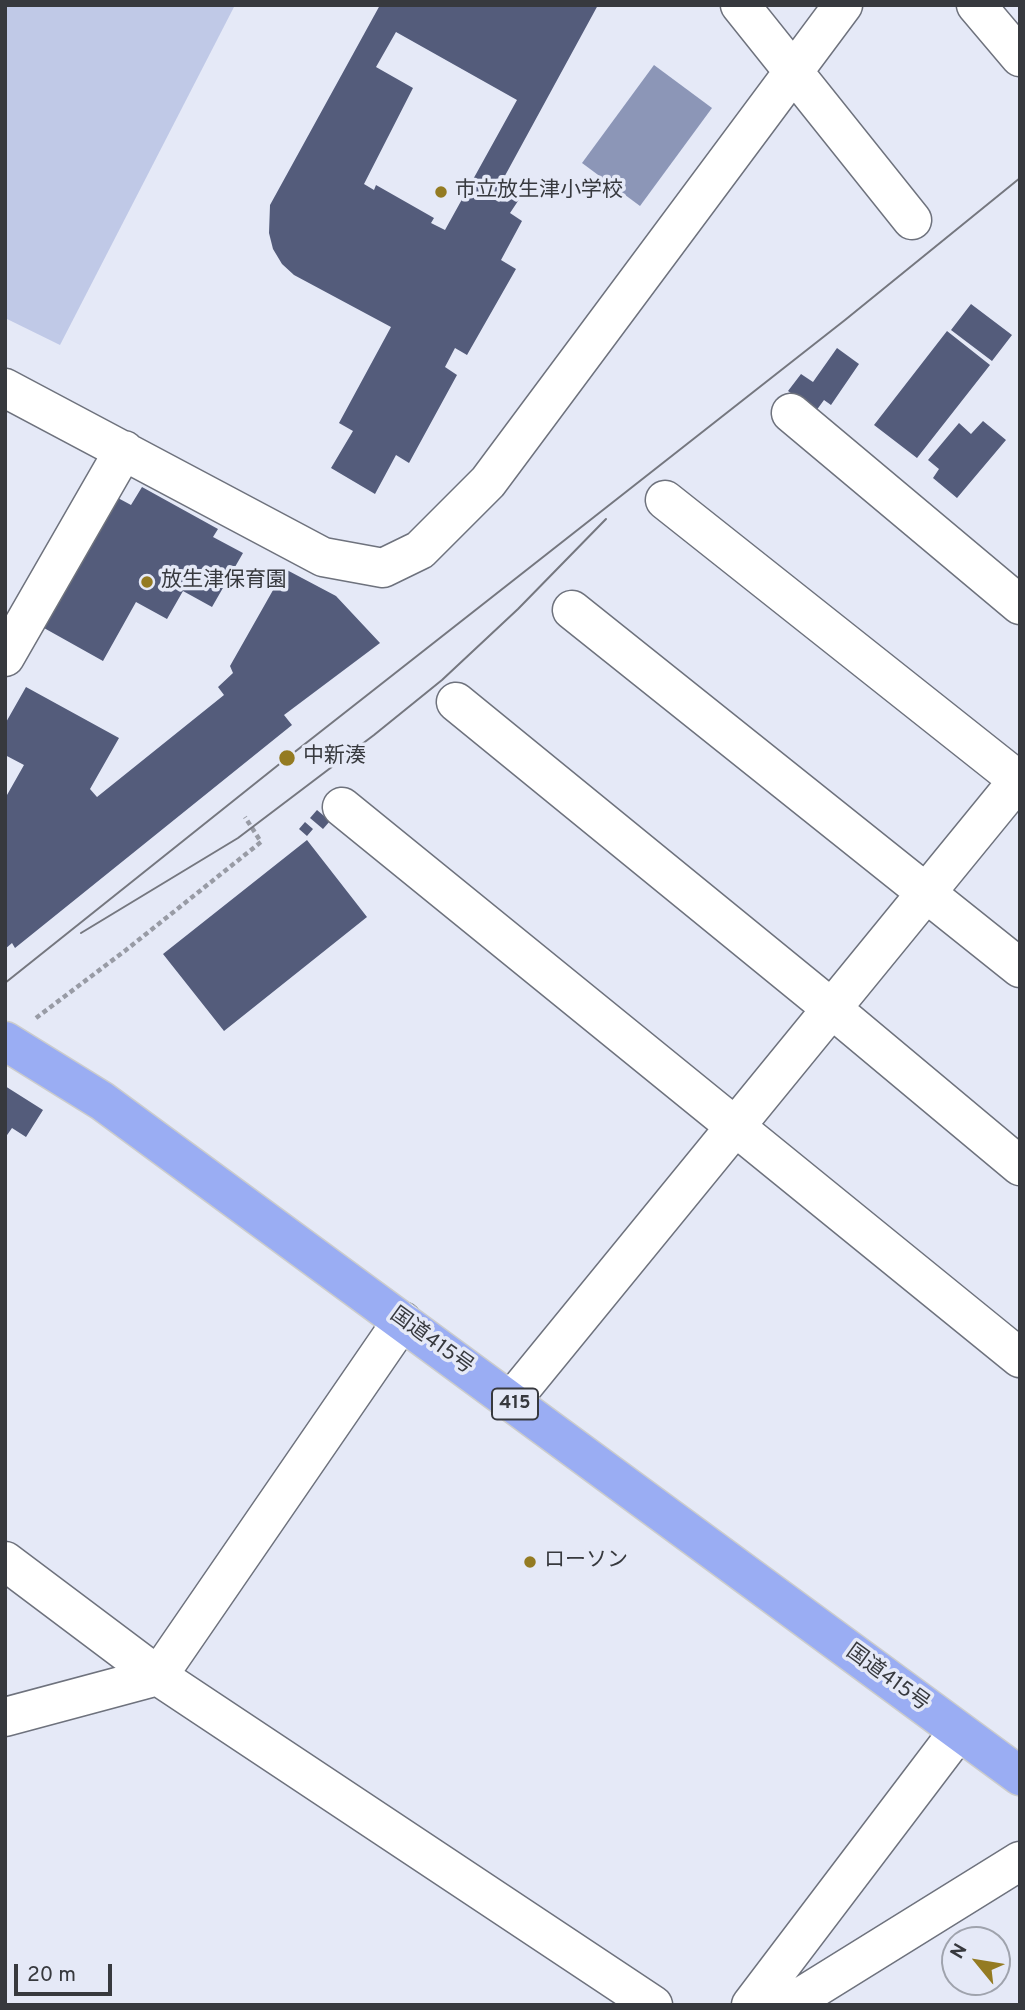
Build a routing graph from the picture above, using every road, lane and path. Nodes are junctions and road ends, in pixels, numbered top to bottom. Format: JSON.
{"nodes":[{"id":1,"x":740,"y":5,"type":"edge"},
{"id":2,"x":843,"y":5,"type":"edge"},
{"id":3,"x":976,"y":5,"type":"edge"},
{"id":4,"x":1020,"y":57,"type":"edge"},
{"id":5,"x":795,"y":71,"type":"junction"},
{"id":6,"x":912,"y":220,"type":"dead end"},
{"id":7,"x":5,"y":388,"type":"edge"},
{"id":8,"x":791,"y":413,"type":"dead end"},
{"id":9,"x":124,"y":450,"type":"junction"},
{"id":10,"x":665,"y":500,"type":"dead end"},
{"id":11,"x":1020,"y":605,"type":"edge"},
{"id":12,"x":572,"y":610,"type":"dead end"},
{"id":13,"x":5,"y":657,"type":"edge"},
{"id":14,"x":456,"y":702,"type":"dead end"},
{"id":15,"x":1019,"y":779,"type":"edge"},
{"id":16,"x":342,"y":807,"type":"dead end"},
{"id":17,"x":245,"y":817,"type":"dead end"},
{"id":18,"x":927,"y":892,"type":"junction"},
{"id":19,"x":1020,"y":968,"type":"edge"},
{"id":20,"x":831,"y":1008,"type":"junction"},
{"id":21,"x":16,"y":1033,"type":"edge"},
{"id":22,"x":735,"y":1127,"type":"junction"},
{"id":23,"x":1020,"y":1166,"type":"edge"},
{"id":24,"x":402,"y":1321,"type":"junction"},
{"id":25,"x":1020,"y":1358,"type":"edge"},
{"id":26,"x":511,"y":1401,"type":"junction"},
{"id":27,"x":5,"y":1560,"type":"edge"},
{"id":28,"x":158,"y":1676,"type":"junction"},
{"id":29,"x":5,"y":1717,"type":"edge"},
{"id":30,"x":958,"y":1732,"type":"junction"},
{"id":31,"x":1020,"y":1776,"type":"edge"},
{"id":32,"x":1020,"y":1861,"type":"edge"},
{"id":33,"x":653,"y":2005,"type":"edge"},
{"id":34,"x":751,"y":2005,"type":"edge"},
{"id":35,"x":788,"y":2005,"type":"edge"}],
"edges":[{"from":1,"to":5,"type":"street"},
{"from":2,"to":5,"type":"street"},
{"from":3,"to":4,"type":"street"},
{"from":5,"to":6,"type":"street"},
{"from":5,"to":9,"type":"street"},
{"from":7,"to":9,"type":"street"},
{"from":8,"to":11,"type":"street"},
{"from":9,"to":13,"type":"street"},
{"from":10,"to":15,"type":"street"},
{"from":12,"to":18,"type":"street"},
{"from":14,"to":20,"type":"street"},
{"from":15,"to":18,"type":"street"},
{"from":16,"to":22,"type":"street"},
{"from":17,"to":21,"type":"path"},
{"from":18,"to":19,"type":"street"},
{"from":18,"to":20,"type":"street"},
{"from":20,"to":22,"type":"street"},
{"from":20,"to":23,"type":"street"},
{"from":21,"to":24,"type":"highway","name":"国道415号","number":"415"},
{"from":22,"to":25,"type":"street"},
{"from":22,"to":26,"type":"street"},
{"from":24,"to":26,"type":"highway","name":"国道415号","number":"415"},
{"from":24,"to":28,"type":"street"},
{"from":26,"to":30,"type":"highway","name":"国道415号","number":"415"},
{"from":27,"to":28,"type":"street"},
{"from":28,"to":29,"type":"street"},
{"from":28,"to":33,"type":"street"},
{"from":30,"to":31,"type":"highway","name":"国道415号","number":"415"},
{"from":30,"to":34,"type":"street"},
{"from":32,"to":35,"type":"street"}]}
